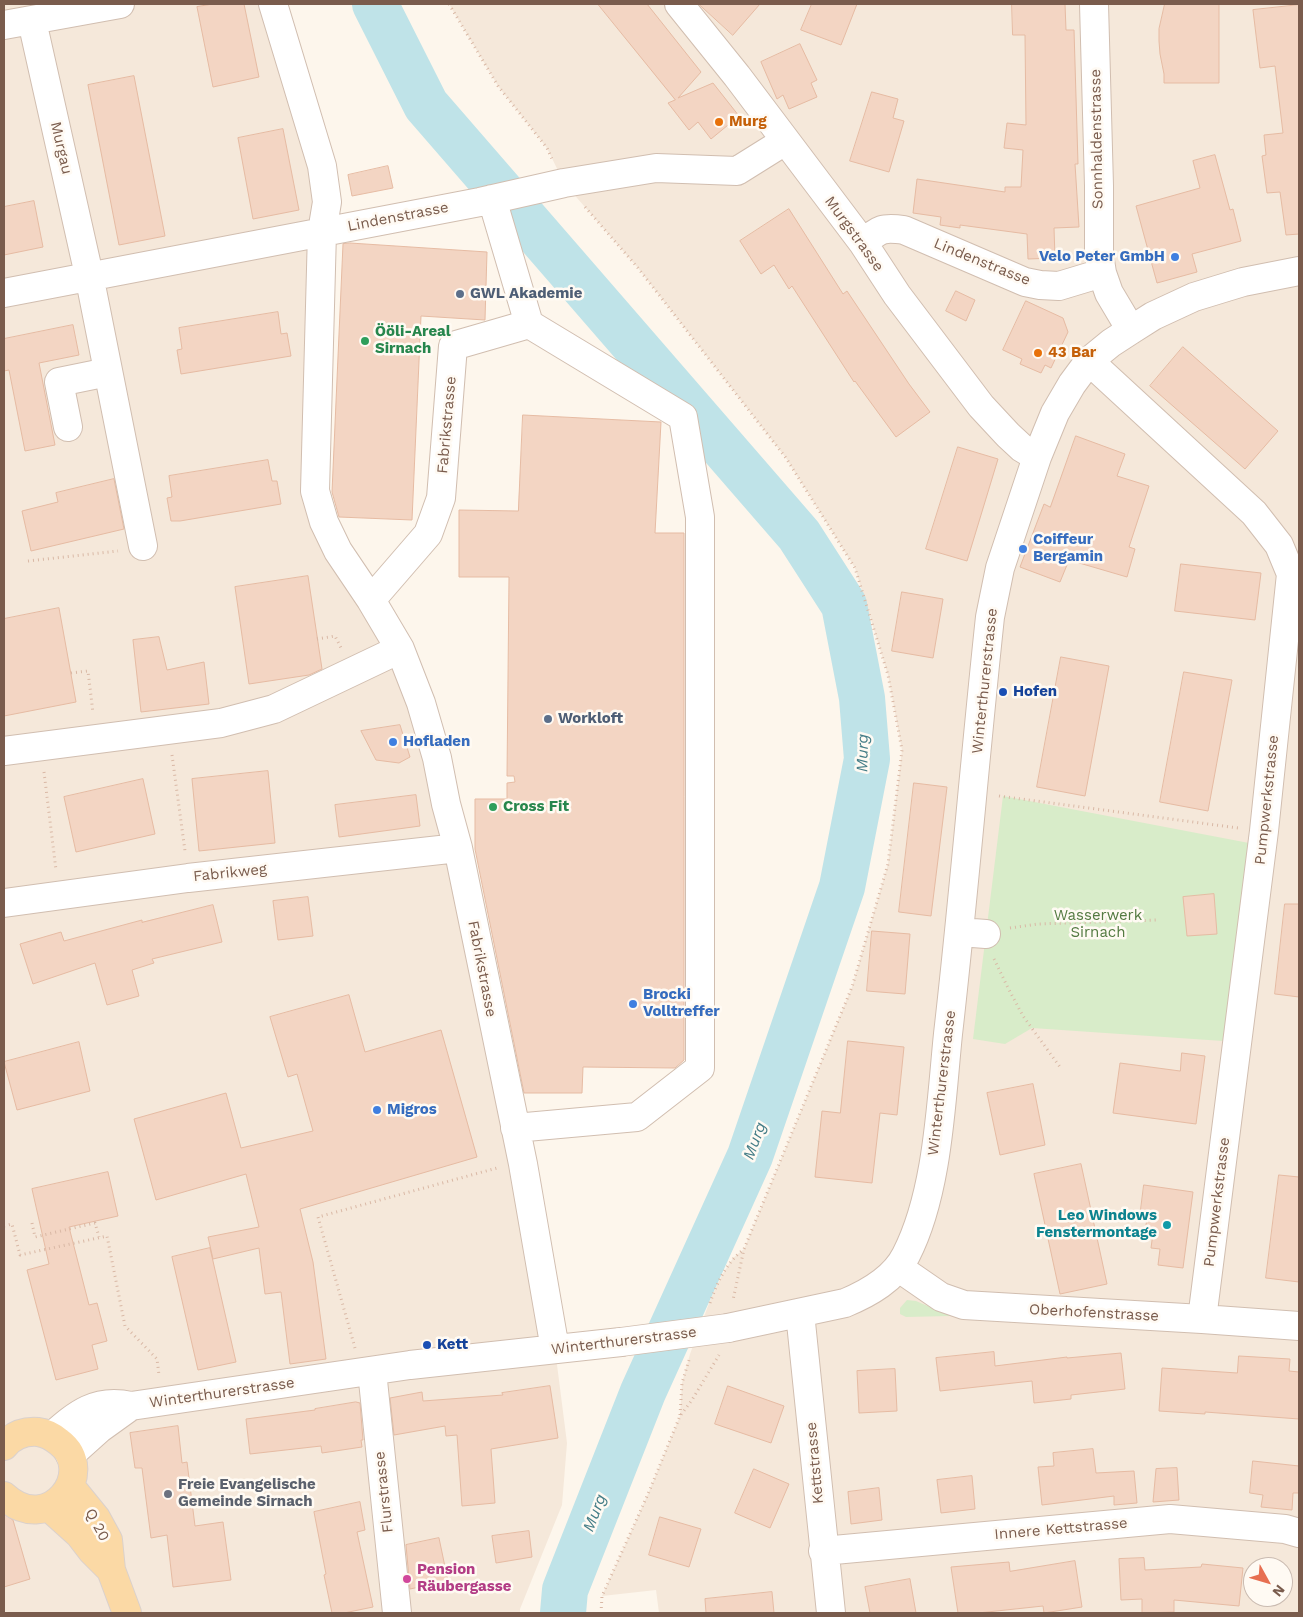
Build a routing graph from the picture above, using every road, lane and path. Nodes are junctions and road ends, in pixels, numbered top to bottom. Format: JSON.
{"nodes":[{"id":1,"x":120,"y":4,"type":"edge"},
{"id":2,"x":273,"y":4,"type":"edge"},
{"id":3,"x":449,"y":4,"type":"edge"},
{"id":4,"x":679,"y":4,"type":"edge"},
{"id":5,"x":1094,"y":4,"type":"edge"},
{"id":6,"x":32,"y":21,"type":"junction"},
{"id":7,"x":4,"y":26,"type":"edge"},
{"id":8,"x":785,"y":141,"type":"junction"},
{"id":9,"x":564,"y":184,"type":"junction"},
{"id":10,"x":486,"y":201,"type":"junction"},
{"id":11,"x":322,"y":232,"type":"junction"},
{"id":12,"x":863,"y":243,"type":"junction"},
{"id":13,"x":1299,"y":271,"type":"edge"},
{"id":14,"x":1102,"y":273,"type":"junction"},
{"id":15,"x":89,"y":275,"type":"junction"},
{"id":16,"x":4,"y":292,"type":"edge"},
{"id":17,"x":529,"y":324,"type":"junction"},
{"id":18,"x":1130,"y":330,"type":"junction"},
{"id":19,"x":1089,"y":361,"type":"junction"},
{"id":20,"x":108,"y":372,"type":"junction"},
{"id":21,"x":68,"y":427,"type":"dead end"},
{"id":22,"x":1037,"y":457,"type":"junction"},
{"id":23,"x":143,"y":546,"type":"joint"},
{"id":24,"x":28,"y":561,"type":"dead end"},
{"id":25,"x":371,"y":600,"type":"junction"},
{"id":26,"x":400,"y":649,"type":"junction"},
{"id":27,"x":71,"y":673,"type":"dead end"},
{"id":28,"x":168,"y":730,"type":"junction"},
{"id":29,"x":97,"y":739,"type":"junction"},
{"id":30,"x":40,"y":746,"type":"junction"},
{"id":31,"x":4,"y":751,"type":"edge"},
{"id":32,"x":973,"y":793,"type":"junction"},
{"id":33,"x":1264,"y":831,"type":"junction"},
{"id":34,"x":458,"y":848,"type":"junction"},
{"id":35,"x":188,"y":878,"type":"junction"},
{"id":36,"x":59,"y":896,"type":"junction"},
{"id":37,"x":4,"y":903,"type":"edge"},
{"id":38,"x":1158,"y":920,"type":"dead end"},
{"id":39,"x":973,"y":933,"type":"junction"},
{"id":40,"x":1060,"y":1067,"type":"dead end"},
{"id":41,"x":515,"y":1128,"type":"junction"},
{"id":42,"x":500,"y":1167,"type":"dead end"},
{"id":43,"x":32,"y":1223,"type":"dead end"},
{"id":44,"x":4,"y":1226,"type":"edge"},
{"id":45,"x":99,"y":1238,"type":"junction"},
{"id":46,"x":898,"y":1268,"type":"junction"},
{"id":47,"x":711,"y":1298,"type":"dead end"},
{"id":48,"x":800,"y":1313,"type":"junction"},
{"id":49,"x":1202,"y":1319,"type":"junction"},
{"id":50,"x":1299,"y":1326,"type":"edge"},
{"id":51,"x":555,"y":1349,"type":"junction"},
{"id":52,"x":690,"y":1354,"type":"dead end"},
{"id":53,"x":365,"y":1364,"type":"junction"},
{"id":54,"x":160,"y":1376,"type":"dead end"},
{"id":55,"x":5,"y":1441,"type":"edge"},
{"id":56,"x":61,"y":1445,"type":"junction"},
{"id":57,"x":70,"y":1486,"type":"junction"},
{"id":58,"x":4,"y":1496,"type":"edge"},
{"id":59,"x":49,"y":1507,"type":"junction"},
{"id":60,"x":1299,"y":1533,"type":"edge"},
{"id":61,"x":823,"y":1551,"type":"junction"},
{"id":62,"x":111,"y":1570,"type":"junction"},
{"id":63,"x":126,"y":1613,"type":"edge"},
{"id":64,"x":398,"y":1613,"type":"edge"},
{"id":65,"x":601,"y":1613,"type":"edge"},
{"id":66,"x":830,"y":1613,"type":"edge"}],
"edges":[{"from":1,"to":6,"type":"street"},
{"from":2,"to":11,"type":"street","name":"Fabrikstrasse"},
{"from":3,"to":9,"type":"path"},
{"from":4,"to":8,"type":"street","name":"Murgstrasse"},
{"from":5,"to":14,"type":"street","name":"Sonnhaldenstrasse"},
{"from":6,"to":7,"type":"street"},
{"from":6,"to":15,"type":"street","name":"Murgau"},
{"from":8,"to":9,"type":"street","name":"Lindenstrasse"},
{"from":8,"to":12,"type":"street","name":"Murgstrasse"},
{"from":9,"to":10,"type":"street","name":"Lindenstrasse"},
{"from":9,"to":47,"type":"path"},
{"from":10,"to":11,"type":"street","name":"Lindenstrasse"},
{"from":10,"to":17,"type":"street"},
{"from":11,"to":15,"type":"street","name":"Lindenstrasse"},
{"from":11,"to":25,"type":"street","name":"Fabrikstrasse"},
{"from":12,"to":14,"type":"street","name":"Lindenstrasse"},
{"from":12,"to":22,"type":"street","name":"Murgstrasse"},
{"from":13,"to":18,"type":"street","name":"Winterthurerstrasse"},
{"from":14,"to":18,"type":"street"},
{"from":15,"to":16,"type":"street","name":"Lindenstrasse"},
{"from":15,"to":20,"type":"street","name":"Murgau"},
{"from":17,"to":25,"type":"street","name":"Fabrikstrasse"},
{"from":17,"to":41,"type":"street"},
{"from":18,"to":19,"type":"street","name":"Winterthurerstrasse"},
{"from":19,"to":22,"type":"street","name":"Winterthurerstrasse"},
{"from":19,"to":33,"type":"street","name":"Pumpwerkstrasse"},
{"from":20,"to":21,"type":"street"},
{"from":20,"to":23,"type":"street","name":"Murgau"},
{"from":22,"to":32,"type":"street","name":"Winterthurerstrasse"},
{"from":23,"to":24,"type":"path"},
{"from":25,"to":26,"type":"street","name":"Fabrikstrasse"},
{"from":26,"to":28,"type":"street"},
{"from":26,"to":34,"type":"street","name":"Fabrikstrasse"},
{"from":27,"to":29,"type":"path"},
{"from":28,"to":29,"type":"street"},
{"from":28,"to":35,"type":"path"},
{"from":29,"to":30,"type":"street"},
{"from":30,"to":31,"type":"street"},
{"from":30,"to":36,"type":"path"},
{"from":32,"to":33,"type":"path"},
{"from":32,"to":39,"type":"street","name":"Winterthurerstrasse"},
{"from":33,"to":49,"type":"street","name":"Pumpwerkstrasse"},
{"from":34,"to":35,"type":"street","name":"Fabrikweg"},
{"from":34,"to":41,"type":"street","name":"Fabrikstrasse"},
{"from":35,"to":36,"type":"street","name":"Fabrikweg"},
{"from":36,"to":37,"type":"street","name":"Fabrikweg"},
{"from":38,"to":39,"type":"path"},
{"from":39,"to":40,"type":"path"},
{"from":39,"to":46,"type":"street","name":"Winterthurerstrasse"},
{"from":41,"to":51,"type":"street","name":"Fabrikstrasse"},
{"from":42,"to":53,"type":"path"},
{"from":43,"to":45,"type":"path"},
{"from":44,"to":45,"type":"path"},
{"from":45,"to":54,"type":"path"},
{"from":46,"to":48,"type":"street","name":"Winterthurerstrasse"},
{"from":46,"to":49,"type":"street","name":"Oberhofenstrasse"},
{"from":48,"to":51,"type":"street","name":"Winterthurerstrasse","bridge":true},
{"from":48,"to":61,"type":"street","name":"Kettstrasse"},
{"from":49,"to":50,"type":"street","name":"Oberhofenstrasse"},
{"from":51,"to":53,"type":"street","name":"Winterthurerstrasse"},
{"from":52,"to":65,"type":"path"},
{"from":53,"to":56,"type":"street","name":"Winterthurerstrasse"},
{"from":53,"to":64,"type":"street","name":"Flurstrasse"},
{"from":55,"to":56,"type":"main road"},
{"from":56,"to":57,"type":"main road"},
{"from":57,"to":59,"type":"main road"},
{"from":57,"to":62,"type":"main road","name":"Q 20"},
{"from":58,"to":59,"type":"main road"},
{"from":59,"to":62,"type":"main road","name":"Q 20"},
{"from":60,"to":61,"type":"street","name":"Innere Kettstrasse"},
{"from":61,"to":66,"type":"street","name":"Kettstrasse"},
{"from":62,"to":63,"type":"main road","name":"Q 20"}]}
